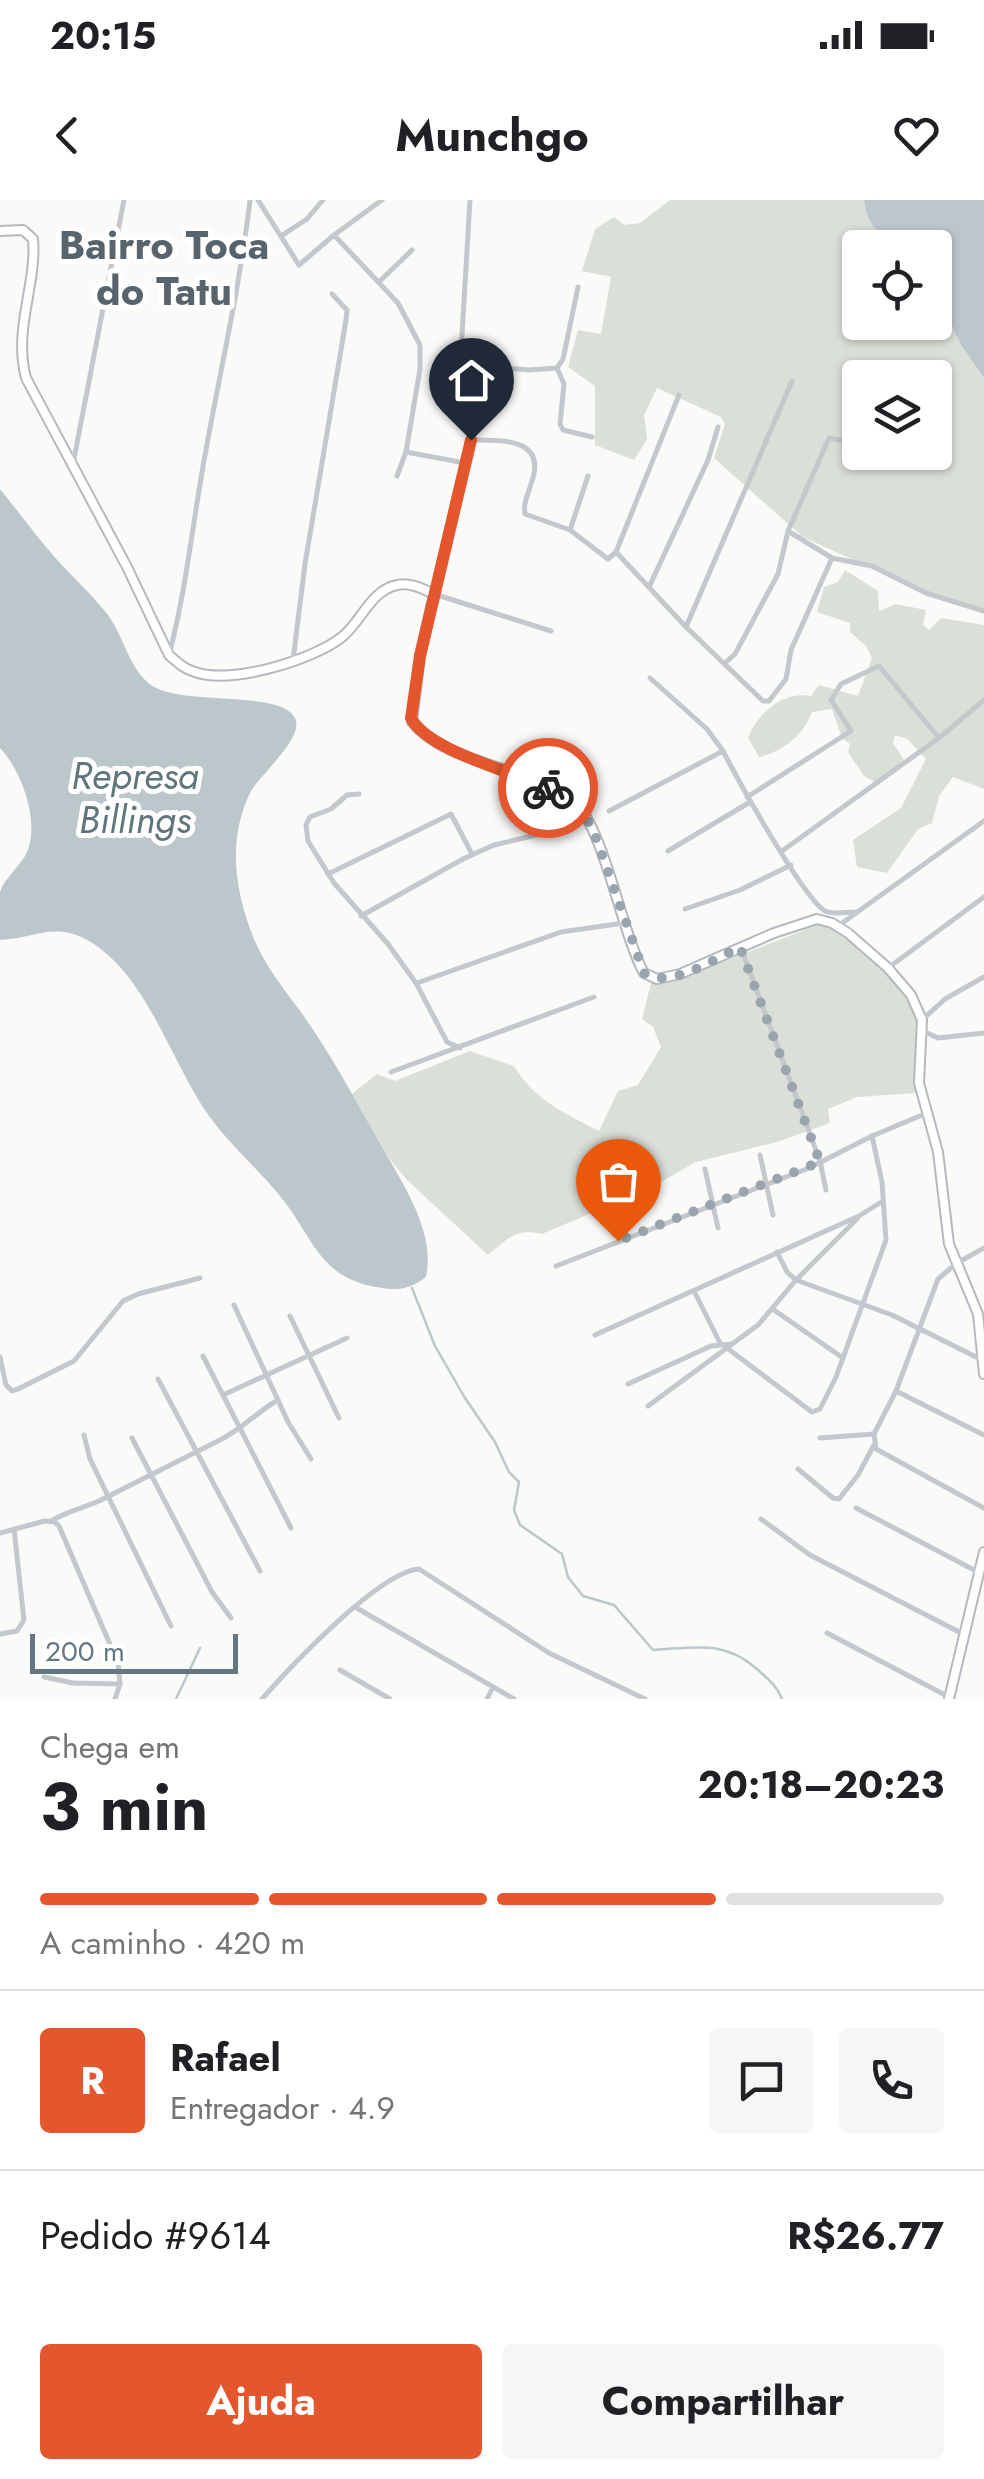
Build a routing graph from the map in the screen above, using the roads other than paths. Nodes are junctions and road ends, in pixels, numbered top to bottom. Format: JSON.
{"nodes":[{"id":1,"x":124,"y":200,"type":"edge"},
{"id":2,"x":250,"y":200,"type":"edge"},
{"id":3,"x":258,"y":200,"type":"edge"},
{"id":4,"x":323,"y":200,"type":"edge"},
{"id":5,"x":382,"y":200,"type":"edge"},
{"id":6,"x":470,"y":200,"type":"edge"},
{"id":7,"x":0,"y":231,"type":"edge"},
{"id":8,"x":282,"y":236,"type":"junction"},
{"id":9,"x":334,"y":236,"type":"junction"},
{"id":10,"x":412,"y":250,"type":"dead end"},
{"id":11,"x":380,"y":281,"type":"junction"},
{"id":12,"x":578,"y":288,"type":"dead end"},
{"id":13,"x":332,"y":294,"type":"dead end"},
{"id":14,"x":482,"y":365,"type":"junction"},
{"id":15,"x":558,"y":368,"type":"junction"},
{"id":16,"x":792,"y":382,"type":"dead end"},
{"id":17,"x":680,"y":395,"type":"dead end"},
{"id":18,"x":718,"y":428,"type":"dead end"},
{"id":19,"x":592,"y":437,"type":"dead end"},
{"id":20,"x":471,"y":440,"type":"junction"},
{"id":21,"x":842,"y":441,"type":"edge"},
{"id":22,"x":406,"y":452,"type":"junction"},
{"id":23,"x":465,"y":463,"type":"junction"},
{"id":24,"x":73,"y":467,"type":"junction"},
{"id":25,"x":397,"y":476,"type":"dead end"},
{"id":26,"x":588,"y":476,"type":"dead end"},
{"id":27,"x":570,"y":530,"type":"junction"},
{"id":28,"x":788,"y":531,"type":"junction"},
{"id":29,"x":616,"y":552,"type":"junction"},
{"id":30,"x":832,"y":558,"type":"junction"},
{"id":31,"x":650,"y":586,"type":"junction"},
{"id":32,"x":434,"y":594,"type":"junction"},
{"id":33,"x":984,"y":611,"type":"edge"},
{"id":34,"x":686,"y":627,"type":"junction"},
{"id":35,"x":551,"y":630,"type":"dead end"},
{"id":36,"x":169,"y":655,"type":"junction"},
{"id":37,"x":293,"y":660,"type":"junction"},
{"id":38,"x":725,"y":663,"type":"junction"},
{"id":39,"x":650,"y":678,"type":"dead end"},
{"id":40,"x":984,"y":700,"type":"edge"},
{"id":41,"x":939,"y":738,"type":"junction"},
{"id":42,"x":723,"y":751,"type":"junction"},
{"id":43,"x":360,"y":794,"type":"dead end"},
{"id":44,"x":748,"y":800,"type":"junction"},
{"id":45,"x":609,"y":811,"type":"dead end"},
{"id":46,"x":984,"y":821,"type":"edge"},
{"id":47,"x":548,"y":832,"type":"dead end"},
{"id":48,"x":668,"y":851,"type":"dead end"},
{"id":49,"x":782,"y":851,"type":"junction"},
{"id":50,"x":472,"y":854,"type":"junction"},
{"id":51,"x":791,"y":865,"type":"junction"},
{"id":52,"x":328,"y":874,"type":"junction"},
{"id":53,"x":984,"y":897,"type":"edge"},
{"id":54,"x":685,"y":909,"type":"dead end"},
{"id":55,"x":856,"y":912,"type":"junction"},
{"id":56,"x":360,"y":916,"type":"junction"},
{"id":57,"x":624,"y":923,"type":"junction"},
{"id":58,"x":838,"y":926,"type":"junction"},
{"id":59,"x":740,"y":947,"type":"junction"},
{"id":60,"x":888,"y":968,"type":"junction"},
{"id":61,"x":984,"y":979,"type":"edge"},
{"id":62,"x":416,"y":984,"type":"junction"},
{"id":63,"x":594,"y":998,"type":"dead end"},
{"id":64,"x":922,"y":1020,"type":"junction"},
{"id":65,"x":923,"y":1031,"type":"junction"},
{"id":66,"x":984,"y":1034,"type":"edge"},
{"id":67,"x":460,"y":1048,"type":"junction"},
{"id":68,"x":391,"y":1072,"type":"dead end"},
{"id":69,"x":927,"y":1113,"type":"junction"},
{"id":70,"x":872,"y":1136,"type":"junction"},
{"id":71,"x":760,"y":1155,"type":"dead end"},
{"id":72,"x":820,"y":1162,"type":"junction"},
{"id":73,"x":705,"y":1169,"type":"dead end"},
{"id":74,"x":767,"y":1182,"type":"junction"},
{"id":75,"x":826,"y":1190,"type":"dead end"},
{"id":76,"x":883,"y":1201,"type":"junction"},
{"id":77,"x":712,"y":1204,"type":"junction"},
{"id":78,"x":773,"y":1215,"type":"dead end"},
{"id":79,"x":859,"y":1216,"type":"junction"},
{"id":80,"x":718,"y":1228,"type":"dead end"},
{"id":81,"x":984,"y":1248,"type":"edge"},
{"id":82,"x":777,"y":1252,"type":"junction"},
{"id":83,"x":957,"y":1263,"type":"junction"},
{"id":84,"x":556,"y":1266,"type":"dead end"},
{"id":85,"x":200,"y":1278,"type":"dead end"},
{"id":86,"x":796,"y":1280,"type":"junction"},
{"id":87,"x":694,"y":1291,"type":"junction"},
{"id":88,"x":863,"y":1304,"type":"junction"},
{"id":89,"x":234,"y":1306,"type":"dead end"},
{"id":90,"x":774,"y":1310,"type":"junction"},
{"id":91,"x":981,"y":1313,"type":"edge"},
{"id":92,"x":290,"y":1316,"type":"dead end"},
{"id":93,"x":920,"y":1327,"type":"junction"},
{"id":94,"x":595,"y":1335,"type":"dead end"},
{"id":95,"x":347,"y":1338,"type":"dead end"},
{"id":96,"x":720,"y":1343,"type":"junction"},
{"id":97,"x":730,"y":1346,"type":"junction"},
{"id":98,"x":0,"y":1356,"type":"edge"},
{"id":99,"x":203,"y":1356,"type":"dead end"},
{"id":100,"x":308,"y":1356,"type":"junction"},
{"id":101,"x":843,"y":1358,"type":"junction"},
{"id":102,"x":982,"y":1360,"type":"edge"},
{"id":103,"x":984,"y":1374,"type":"edge"},
{"id":104,"x":266,"y":1375,"type":"junction"},
{"id":105,"x":158,"y":1379,"type":"dead end"},
{"id":106,"x":628,"y":1384,"type":"dead end"},
{"id":107,"x":896,"y":1391,"type":"junction"},
{"id":108,"x":223,"y":1395,"type":"junction"},
{"id":109,"x":278,"y":1400,"type":"junction"},
{"id":110,"x":648,"y":1406,"type":"dead end"},
{"id":111,"x":338,"y":1418,"type":"dead end"},
{"id":112,"x":240,"y":1429,"type":"junction"},
{"id":113,"x":874,"y":1434,"type":"junction"},
{"id":114,"x":984,"y":1434,"type":"edge"},
{"id":115,"x":84,"y":1435,"type":"dead end"},
{"id":116,"x":132,"y":1438,"type":"dead end"},
{"id":117,"x":820,"y":1438,"type":"dead end"},
{"id":118,"x":875,"y":1447,"type":"junction"},
{"id":119,"x":196,"y":1451,"type":"junction"},
{"id":120,"x":311,"y":1460,"type":"dead end"},
{"id":121,"x":798,"y":1469,"type":"dead end"},
{"id":122,"x":150,"y":1472,"type":"junction"},
{"id":123,"x":108,"y":1496,"type":"junction"},
{"id":124,"x":856,"y":1508,"type":"dead end"},
{"id":125,"x":984,"y":1508,"type":"edge"},
{"id":126,"x":761,"y":1519,"type":"dead end"},
{"id":127,"x":50,"y":1520,"type":"junction"},
{"id":128,"x":291,"y":1528,"type":"dead end"},
{"id":129,"x":14,"y":1529,"type":"junction"},
{"id":130,"x":0,"y":1533,"type":"edge"},
{"id":131,"x":984,"y":1552,"type":"edge"},
{"id":132,"x":260,"y":1571,"type":"dead end"},
{"id":133,"x":980,"y":1573,"type":"junction"},
{"id":134,"x":355,"y":1608,"type":"junction"},
{"id":135,"x":231,"y":1618,"type":"dead end"},
{"id":136,"x":172,"y":1626,"type":"dead end"},
{"id":137,"x":827,"y":1633,"type":"dead end"},
{"id":138,"x":0,"y":1634,"type":"edge"},
{"id":139,"x":966,"y":1636,"type":"junction"},
{"id":140,"x":340,"y":1670,"type":"dead end"},
{"id":141,"x":44,"y":1676,"type":"dead end"},
{"id":142,"x":120,"y":1684,"type":"junction"},
{"id":143,"x":493,"y":1687,"type":"junction"},
{"id":144,"x":950,"y":1698,"type":"edge"},
{"id":145,"x":115,"y":1699,"type":"edge"},
{"id":146,"x":262,"y":1699,"type":"edge"},
{"id":147,"x":390,"y":1699,"type":"edge"},
{"id":148,"x":487,"y":1699,"type":"edge"},
{"id":149,"x":514,"y":1699,"type":"edge"},
{"id":150,"x":645,"y":1699,"type":"edge"}],
"edges":[{"from":1,"to":24,"type":"street"},
{"from":2,"to":36,"type":"street"},
{"from":3,"to":8,"type":"street"},
{"from":4,"to":8,"type":"street"},
{"from":5,"to":9,"type":"street"},
{"from":6,"to":14,"type":"street"},
{"from":7,"to":24,"type":"street"},
{"from":8,"to":9,"type":"street"},
{"from":9,"to":11,"type":"street"},
{"from":10,"to":11,"type":"street"},
{"from":11,"to":22,"type":"street"},
{"from":12,"to":15,"type":"street"},
{"from":13,"to":37,"type":"street"},
{"from":14,"to":15,"type":"street"},
{"from":14,"to":20,"type":"street"},
{"from":15,"to":19,"type":"street"},
{"from":16,"to":34,"type":"street"},
{"from":17,"to":29,"type":"street"},
{"from":18,"to":31,"type":"street"},
{"from":20,"to":23,"type":"street"},
{"from":20,"to":27,"type":"street"},
{"from":21,"to":28,"type":"street"},
{"from":22,"to":23,"type":"street"},
{"from":22,"to":25,"type":"street"},
{"from":23,"to":32,"type":"street"},
{"from":24,"to":36,"type":"street"},
{"from":26,"to":27,"type":"street"},
{"from":27,"to":29,"type":"street"},
{"from":28,"to":30,"type":"street"},
{"from":28,"to":38,"type":"street"},
{"from":29,"to":31,"type":"street"},
{"from":30,"to":33,"type":"street"},
{"from":30,"to":38,"type":"street"},
{"from":31,"to":34,"type":"street"},
{"from":32,"to":35,"type":"street"},
{"from":32,"to":37,"type":"street"},
{"from":32,"to":57,"type":"street"},
{"from":34,"to":38,"type":"street"},
{"from":36,"to":37,"type":"street"},
{"from":39,"to":42,"type":"street"},
{"from":40,"to":41,"type":"street"},
{"from":41,"to":44,"type":"street"},
{"from":41,"to":49,"type":"street"},
{"from":42,"to":44,"type":"street"},
{"from":42,"to":45,"type":"street"},
{"from":43,"to":52,"type":"street"},
{"from":44,"to":48,"type":"street"},
{"from":44,"to":49,"type":"street"},
{"from":46,"to":55,"type":"street"},
{"from":47,"to":50,"type":"street"},
{"from":49,"to":51,"type":"street"},
{"from":50,"to":52,"type":"street"},
{"from":50,"to":56,"type":"street"},
{"from":51,"to":54,"type":"street"},
{"from":51,"to":55,"type":"street"},
{"from":52,"to":56,"type":"street"},
{"from":53,"to":60,"type":"street"},
{"from":55,"to":58,"type":"street"},
{"from":56,"to":62,"type":"street"},
{"from":57,"to":59,"type":"street"},
{"from":57,"to":62,"type":"street"},
{"from":58,"to":59,"type":"street"},
{"from":58,"to":60,"type":"street"},
{"from":59,"to":72,"type":"street"},
{"from":60,"to":64,"type":"street"},
{"from":61,"to":64,"type":"street"},
{"from":62,"to":67,"type":"street"},
{"from":63,"to":67,"type":"street"},
{"from":64,"to":65,"type":"street"},
{"from":65,"to":66,"type":"street"},
{"from":65,"to":69,"type":"street"},
{"from":67,"to":68,"type":"street"},
{"from":69,"to":70,"type":"street"},
{"from":69,"to":83,"type":"street"},
{"from":70,"to":72,"type":"street"},
{"from":70,"to":76,"type":"street"},
{"from":71,"to":74,"type":"street"},
{"from":72,"to":74,"type":"street"},
{"from":72,"to":75,"type":"street"},
{"from":73,"to":77,"type":"street"},
{"from":74,"to":77,"type":"street"},
{"from":74,"to":78,"type":"street"},
{"from":76,"to":79,"type":"street"},
{"from":76,"to":88,"type":"street"},
{"from":77,"to":80,"type":"street"},
{"from":77,"to":84,"type":"street"},
{"from":79,"to":82,"type":"street"},
{"from":79,"to":86,"type":"street"},
{"from":81,"to":83,"type":"street"},
{"from":82,"to":86,"type":"street"},
{"from":82,"to":87,"type":"street"},
{"from":83,"to":91,"type":"street"},
{"from":83,"to":93,"type":"street"},
{"from":85,"to":98,"type":"street"},
{"from":86,"to":88,"type":"street"},
{"from":86,"to":90,"type":"street"},
{"from":87,"to":94,"type":"street"},
{"from":87,"to":96,"type":"street"},
{"from":88,"to":93,"type":"street"},
{"from":88,"to":101,"type":"street"},
{"from":89,"to":104,"type":"street"},
{"from":90,"to":97,"type":"street"},
{"from":90,"to":101,"type":"street"},
{"from":91,"to":102,"type":"street"},
{"from":92,"to":100,"type":"street"},
{"from":93,"to":102,"type":"street"},
{"from":93,"to":107,"type":"street"},
{"from":95,"to":100,"type":"street"},
{"from":96,"to":97,"type":"street"},
{"from":96,"to":106,"type":"street"},
{"from":97,"to":101,"type":"street"},
{"from":97,"to":110,"type":"street"},
{"from":99,"to":108,"type":"street"},
{"from":100,"to":104,"type":"street"},
{"from":100,"to":111,"type":"street"},
{"from":102,"to":103,"type":"street"},
{"from":104,"to":108,"type":"street"},
{"from":104,"to":109,"type":"street"},
{"from":105,"to":119,"type":"street"},
{"from":107,"to":113,"type":"street"},
{"from":107,"to":114,"type":"street"},
{"from":108,"to":112,"type":"street"},
{"from":109,"to":112,"type":"street"},
{"from":109,"to":120,"type":"street"},
{"from":112,"to":119,"type":"street"},
{"from":112,"to":128,"type":"street"},
{"from":113,"to":117,"type":"street"},
{"from":113,"to":118,"type":"street"},
{"from":115,"to":123,"type":"street"},
{"from":116,"to":122,"type":"street"},
{"from":118,"to":121,"type":"street"},
{"from":118,"to":125,"type":"street"},
{"from":119,"to":122,"type":"street"},
{"from":119,"to":132,"type":"street"},
{"from":122,"to":123,"type":"street"},
{"from":122,"to":135,"type":"street"},
{"from":123,"to":127,"type":"street"},
{"from":123,"to":136,"type":"street"},
{"from":124,"to":133,"type":"street"},
{"from":126,"to":139,"type":"street"},
{"from":127,"to":129,"type":"street"},
{"from":127,"to":142,"type":"street"},
{"from":129,"to":130,"type":"street"},
{"from":129,"to":138,"type":"street"},
{"from":131,"to":133,"type":"street"},
{"from":133,"to":139,"type":"street"},
{"from":134,"to":143,"type":"street"},
{"from":134,"to":146,"type":"street"},
{"from":134,"to":150,"type":"street"},
{"from":137,"to":144,"type":"street"},
{"from":139,"to":144,"type":"street"},
{"from":140,"to":147,"type":"street"},
{"from":141,"to":142,"type":"street"},
{"from":142,"to":145,"type":"street"},
{"from":143,"to":148,"type":"street"},
{"from":143,"to":149,"type":"street"}]}
